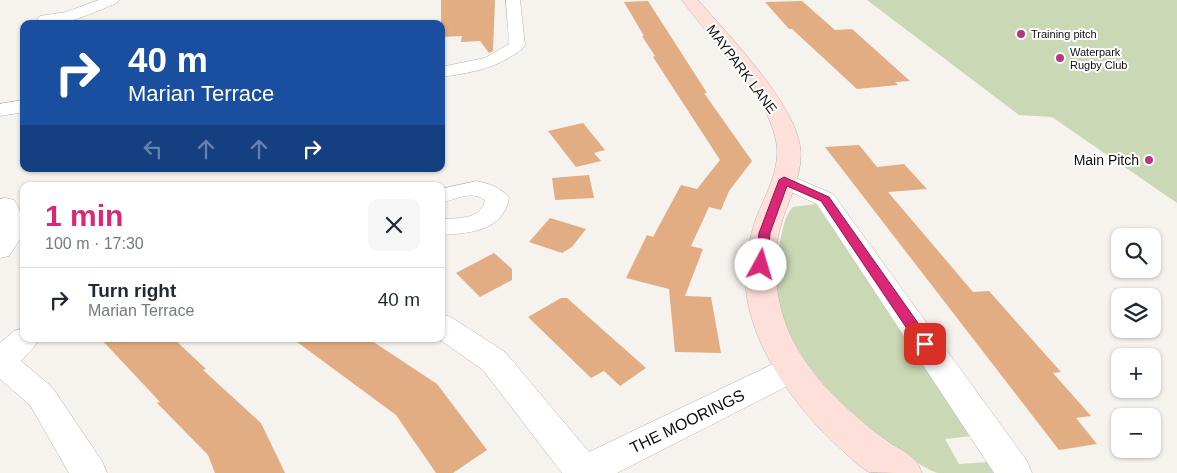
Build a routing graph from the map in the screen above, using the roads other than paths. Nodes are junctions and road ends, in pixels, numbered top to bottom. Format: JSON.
{"nodes":[{"id":1,"x":112,"y":0,"type":"edge"},
{"id":2,"x":514,"y":0,"type":"edge"},
{"id":3,"x":690,"y":0,"type":"edge"},
{"id":4,"x":45,"y":19,"type":"dead end"},
{"id":5,"x":445,"y":71,"type":"edge"},
{"id":6,"x":20,"y":107,"type":"edge"},
{"id":7,"x":0,"y":110,"type":"edge"},
{"id":8,"x":784,"y":180,"type":"junction"},
{"id":9,"x":445,"y":195,"type":"edge"},
{"id":10,"x":6,"y":206,"type":"dead end"},
{"id":11,"x":445,"y":227,"type":"edge"},
{"id":12,"x":12,"y":238,"type":"edge"},
{"id":13,"x":445,"y":328,"type":"edge"},
{"id":14,"x":21,"y":342,"type":"edge"},
{"id":15,"x":0,"y":361,"type":"edge"},
{"id":16,"x":790,"y":370,"type":"junction"},
{"id":17,"x":89,"y":473,"type":"edge"},
{"id":18,"x":583,"y":473,"type":"edge"},
{"id":19,"x":902,"y":473,"type":"edge"},
{"id":20,"x":1014,"y":473,"type":"edge"}],
"edges":[{"from":1,"to":4,"type":"street"},
{"from":2,"to":5,"type":"street"},
{"from":3,"to":8,"type":"street","name":"MAYPARK LANE"},
{"from":6,"to":7,"type":"street"},
{"from":8,"to":16,"type":"street","name":"MAYPARK LANE"},
{"from":8,"to":20,"type":"street"},
{"from":9,"to":11,"type":"street"},
{"from":10,"to":12,"type":"street"},
{"from":13,"to":18,"type":"street","name":"THE MOORINGS"},
{"from":14,"to":15,"type":"street"},
{"from":15,"to":17,"type":"street"},
{"from":16,"to":18,"type":"street","name":"THE MOORINGS"},
{"from":16,"to":19,"type":"street","name":"MAYPARK LANE"}]}
